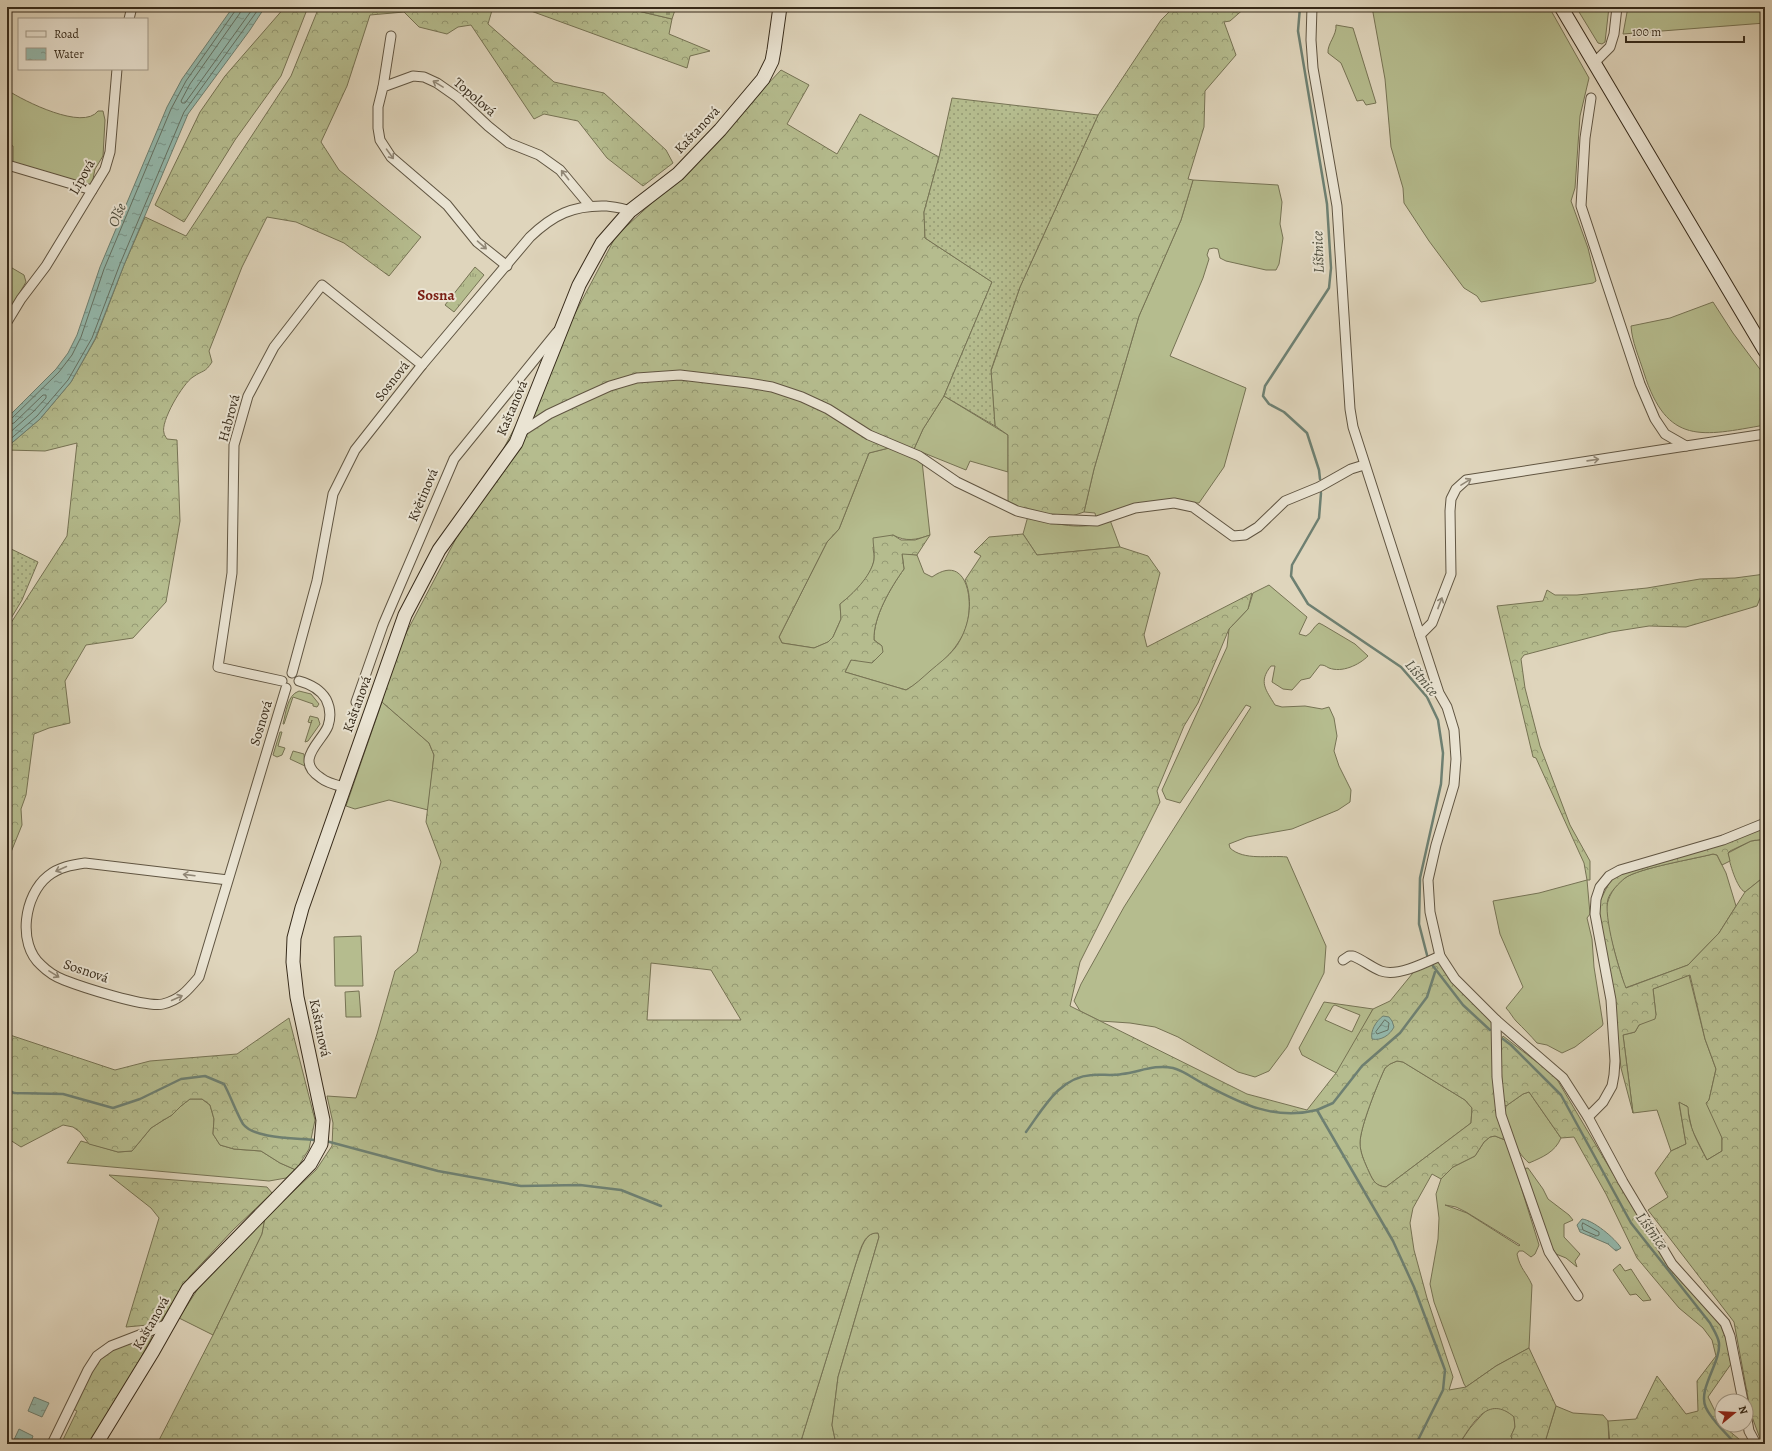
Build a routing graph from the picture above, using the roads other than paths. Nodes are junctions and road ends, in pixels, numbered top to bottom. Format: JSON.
{"nodes":[{"id":1,"x":132,"y":7,"type":"edge"},
{"id":2,"x":780,"y":7,"type":"edge"},
{"id":3,"x":1312,"y":7,"type":"edge"},
{"id":4,"x":1561,"y":7,"type":"edge"},
{"id":5,"x":1617,"y":7,"type":"edge"},
{"id":6,"x":129,"y":18,"type":"edge"},
{"id":7,"x":391,"y":36,"type":"dead end"},
{"id":8,"x":1594,"y":63,"type":"junction"},
{"id":9,"x":117,"y":70,"type":"edge"},
{"id":10,"x":383,"y":87,"type":"junction"},
{"id":11,"x":1591,"y":98,"type":"dead end"},
{"id":12,"x":11,"y":166,"type":"dead end"},
{"id":13,"x":92,"y":190,"type":"junction"},
{"id":14,"x":590,"y":206,"type":"junction"},
{"id":15,"x":630,"y":211,"type":"junction"},
{"id":16,"x":507,"y":266,"type":"junction"},
{"id":17,"x":7,"y":322,"type":"edge"},
{"id":18,"x":563,"y":324,"type":"junction"},
{"id":19,"x":1765,"y":350,"type":"edge"},
{"id":20,"x":422,"y":365,"type":"junction"},
{"id":21,"x":520,"y":433,"type":"junction"},
{"id":22,"x":1765,"y":434,"type":"edge"},
{"id":23,"x":1686,"y":446,"type":"junction"},
{"id":24,"x":1364,"y":465,"type":"junction"},
{"id":25,"x":1420,"y":635,"type":"junction"},
{"id":26,"x":292,"y":673,"type":"junction"},
{"id":27,"x":299,"y":681,"type":"junction"},
{"id":28,"x":284,"y":684,"type":"junction"},
{"id":29,"x":356,"y":702,"type":"dead end"},
{"id":30,"x":344,"y":787,"type":"junction"},
{"id":31,"x":1765,"y":824,"type":"edge"},
{"id":32,"x":228,"y":880,"type":"junction"},
{"id":33,"x":1440,"y":956,"type":"junction"},
{"id":34,"x":1343,"y":960,"type":"dead end"},
{"id":35,"x":1496,"y":1020,"type":"junction"},
{"id":36,"x":1588,"y":1117,"type":"junction"},
{"id":37,"x":1578,"y":1296,"type":"dead end"},
{"id":38,"x":168,"y":1324,"type":"junction"},
{"id":39,"x":1741,"y":1393,"type":"edge"},
{"id":40,"x":1750,"y":1433,"type":"edge"},
{"id":41,"x":52,"y":1444,"type":"edge"},
{"id":42,"x":96,"y":1444,"type":"edge"},
{"id":43,"x":1756,"y":1444,"type":"edge"}],
"edges":[{"from":1,"to":6,"type":"street"},
{"from":2,"to":15,"type":"street","name":"Kaštanová"},
{"from":3,"to":24,"type":"street"},
{"from":4,"to":8,"type":"street"},
{"from":5,"to":8,"type":"street"},
{"from":7,"to":10,"type":"street"},
{"from":8,"to":19,"type":"street"},
{"from":9,"to":13,"type":"street","name":"Lípová"},
{"from":14,"to":10,"type":"street","name":"Topolová","one_way":true},
{"from":10,"to":16,"type":"street","one_way":true},
{"from":11,"to":23,"type":"street"},
{"from":12,"to":13,"type":"street"},
{"from":13,"to":17,"type":"street","name":"Lípová"},
{"from":14,"to":15,"type":"street","name":"Sosnová"},
{"from":14,"to":16,"type":"street","name":"Sosnová"},
{"from":15,"to":18,"type":"street","name":"Kaštanová"},
{"from":16,"to":20,"type":"street","name":"Sosnová"},
{"from":18,"to":21,"type":"street","name":"Kaštanová"},
{"from":18,"to":29,"type":"street","name":"Květinová"},
{"from":20,"to":26,"type":"street","name":"Sosnová"},
{"from":20,"to":28,"type":"street","name":"Habrová"},
{"from":21,"to":24,"type":"street"},
{"from":21,"to":30,"type":"street","name":"Kaštanová"},
{"from":22,"to":23,"type":"street"},
{"from":25,"to":23,"type":"street","one_way":true},
{"from":24,"to":25,"type":"street"},
{"from":25,"to":33,"type":"street"},
{"from":26,"to":27,"type":"street"},
{"from":26,"to":28,"type":"street"},
{"from":27,"to":28,"type":"street"},
{"from":27,"to":30,"type":"street"},
{"from":28,"to":32,"type":"street","name":"Sosnová"},
{"from":30,"to":38,"type":"street","name":"Kaštanová"},
{"from":31,"to":36,"type":"street"},
{"from":32,"to":32,"type":"street","name":"Sosnová","one_way":true},
{"from":33,"to":34,"type":"street"},
{"from":33,"to":35,"type":"street"},
{"from":35,"to":36,"type":"street"},
{"from":35,"to":37,"type":"street"},
{"from":36,"to":39,"type":"street"},
{"from":38,"to":41,"type":"street"},
{"from":38,"to":42,"type":"street","name":"Kaštanová"},
{"from":40,"to":43,"type":"street"}]}
